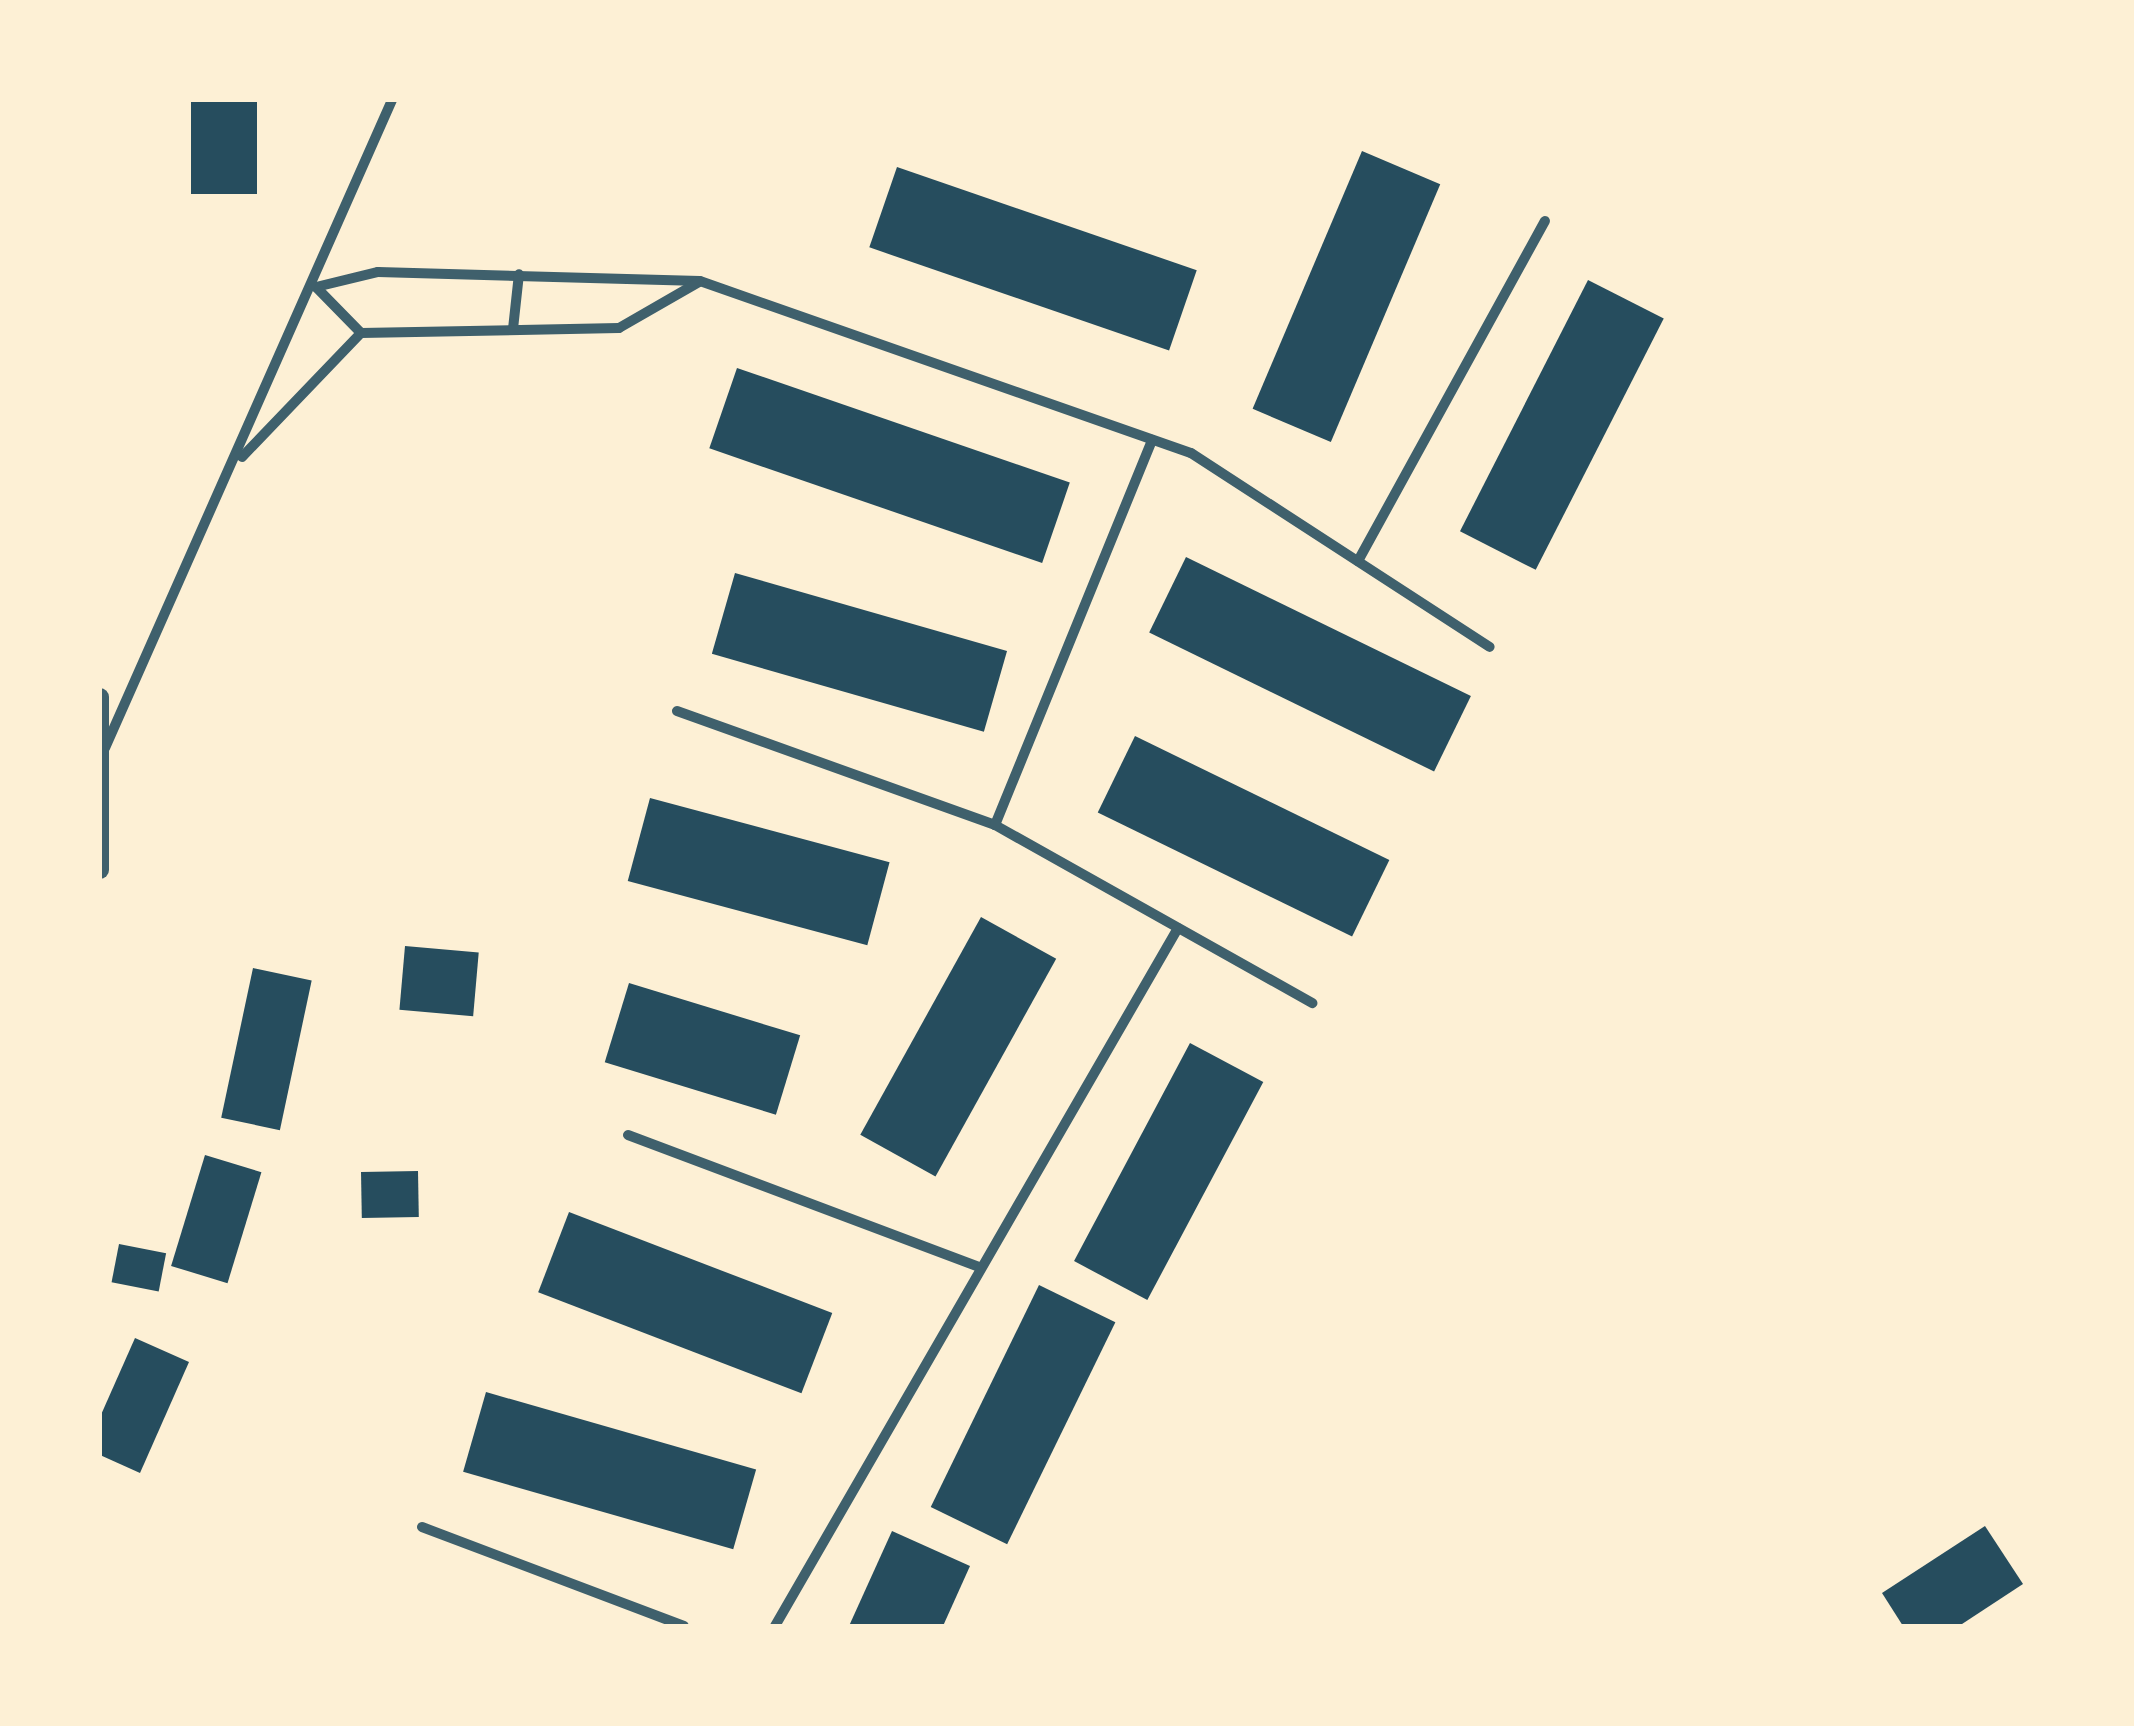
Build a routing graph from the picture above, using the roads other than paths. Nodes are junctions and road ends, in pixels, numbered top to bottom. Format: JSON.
{"nodes":[{"id":1,"x":392,"y":100,"type":"edge"},
{"id":2,"x":1545,"y":221,"type":"dead end"},
{"id":3,"x":519,"y":274,"type":"junction"},
{"id":4,"x":700,"y":281,"type":"junction"},
{"id":5,"x":316,"y":287,"type":"junction"},
{"id":6,"x":513,"y":328,"type":"junction"},
{"id":7,"x":362,"y":333,"type":"junction"},
{"id":8,"x":1152,"y":440,"type":"junction"},
{"id":9,"x":232,"y":469,"type":"junction"},
{"id":10,"x":1358,"y":561,"type":"junction"},
{"id":11,"x":1490,"y":647,"type":"dead end"},
{"id":12,"x":100,"y":697,"type":"edge"},
{"id":13,"x":677,"y":711,"type":"dead end"},
{"id":14,"x":105,"y":748,"type":"junction"},
{"id":15,"x":995,"y":824,"type":"junction"},
{"id":16,"x":100,"y":870,"type":"edge"},
{"id":17,"x":1178,"y":928,"type":"junction"},
{"id":18,"x":1312,"y":1003,"type":"dead end"},
{"id":19,"x":628,"y":1135,"type":"dead end"},
{"id":20,"x":982,"y":1268,"type":"junction"},
{"id":21,"x":422,"y":1527,"type":"dead end"},
{"id":22,"x":684,"y":1626,"type":"edge"},
{"id":23,"x":775,"y":1626,"type":"edge"}],
"edges":[{"from":1,"to":5,"type":"street"},
{"from":2,"to":10,"type":"street"},
{"from":3,"to":4,"type":"street"},
{"from":3,"to":5,"type":"street"},
{"from":3,"to":6,"type":"street"},
{"from":4,"to":6,"type":"street"},
{"from":4,"to":8,"type":"street"},
{"from":5,"to":7,"type":"street"},
{"from":5,"to":9,"type":"street"},
{"from":6,"to":7,"type":"street"},
{"from":7,"to":9,"type":"street"},
{"from":8,"to":10,"type":"street"},
{"from":8,"to":15,"type":"street"},
{"from":9,"to":14,"type":"street"},
{"from":10,"to":11,"type":"street"},
{"from":12,"to":14,"type":"street"},
{"from":13,"to":15,"type":"street"},
{"from":14,"to":16,"type":"street"},
{"from":15,"to":17,"type":"street"},
{"from":17,"to":18,"type":"street"},
{"from":17,"to":20,"type":"street"},
{"from":19,"to":20,"type":"street"},
{"from":20,"to":23,"type":"street"},
{"from":21,"to":22,"type":"street"}]}
